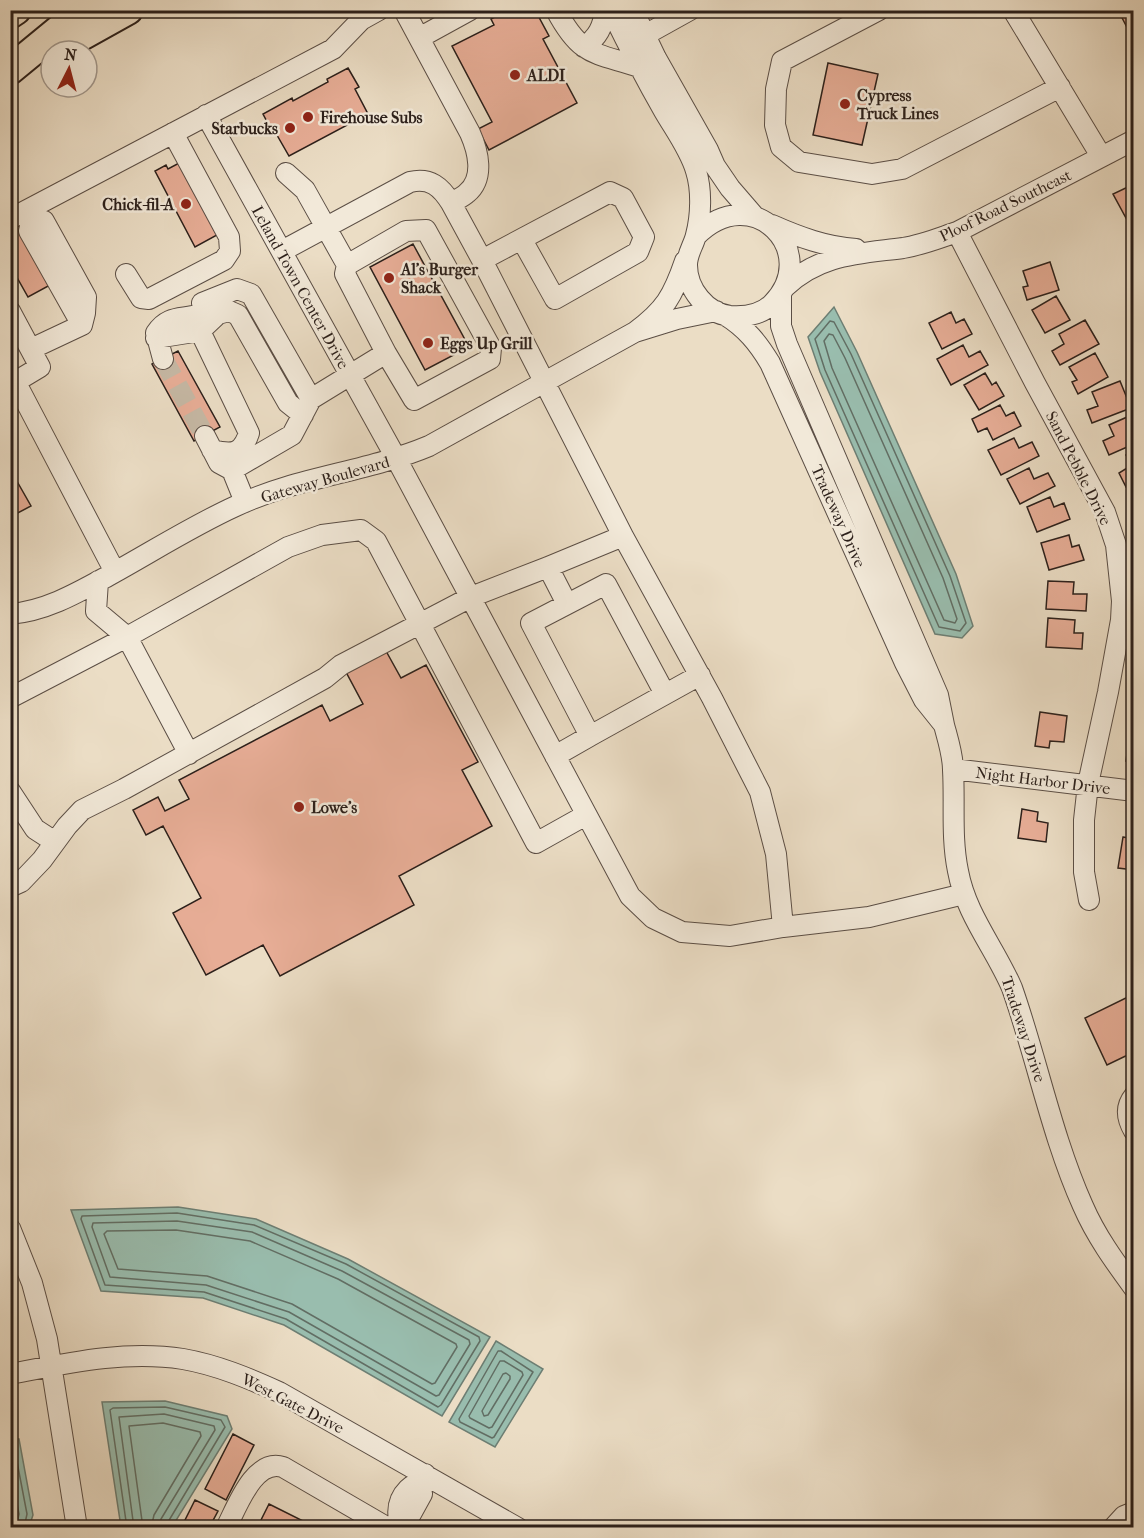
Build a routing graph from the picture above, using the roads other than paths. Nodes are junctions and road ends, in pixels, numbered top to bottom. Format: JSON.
{"nodes":[{"id":1,"x":16,"y":10,"type":"edge"},
{"id":2,"x":83,"y":10,"type":"edge"},
{"id":3,"x":128,"y":10,"type":"edge"},
{"id":4,"x":379,"y":10,"type":"edge"},
{"id":5,"x":404,"y":10,"type":"edge"},
{"id":6,"x":470,"y":10,"type":"edge"},
{"id":7,"x":556,"y":10,"type":"edge"},
{"id":8,"x":605,"y":10,"type":"edge"},
{"id":9,"x":611,"y":10,"type":"edge"},
{"id":10,"x":633,"y":10,"type":"edge"},
{"id":11,"x":879,"y":10,"type":"edge"},
{"id":12,"x":1013,"y":10,"type":"edge"},
{"id":13,"x":682,"y":13,"type":"edge"},
{"id":14,"x":10,"y":14,"type":"edge"},
{"id":15,"x":645,"y":35,"type":"junction"},
{"id":16,"x":418,"y":38,"type":"junction"},
{"id":17,"x":76,"y":39,"type":"edge"},
{"id":18,"x":584,"y":47,"type":"junction"},
{"id":19,"x":39,"y":59,"type":"edge"},
{"id":20,"x":639,"y":67,"type":"junction"},
{"id":21,"x":10,"y":70,"type":"edge"},
{"id":22,"x":10,"y":75,"type":"edge"},
{"id":23,"x":1060,"y":87,"type":"junction"},
{"id":24,"x":206,"y":115,"type":"junction"},
{"id":25,"x":173,"y":133,"type":"junction"},
{"id":26,"x":1134,"y":140,"type":"edge"},
{"id":27,"x":1101,"y":156,"type":"junction"},
{"id":28,"x":286,"y":173,"type":"dead end"},
{"id":29,"x":451,"y":203,"type":"junction"},
{"id":30,"x":23,"y":216,"type":"edge"},
{"id":31,"x":763,"y":221,"type":"junction"},
{"id":32,"x":326,"y":228,"type":"junction"},
{"id":33,"x":957,"y":232,"type":"junction"},
{"id":34,"x":522,"y":240,"type":"junction"},
{"id":35,"x":693,"y":243,"type":"junction"},
{"id":36,"x":870,"y":250,"type":"junction"},
{"id":37,"x":282,"y":252,"type":"junction"},
{"id":38,"x":482,"y":260,"type":"junction"},
{"id":39,"x":347,"y":265,"type":"junction"},
{"id":40,"x":126,"y":274,"type":"dead end"},
{"id":41,"x":783,"y":291,"type":"junction"},
{"id":42,"x":498,"y":293,"type":"junction"},
{"id":43,"x":470,"y":309,"type":"junction"},
{"id":44,"x":10,"y":311,"type":"edge"},
{"id":45,"x":202,"y":311,"type":"junction"},
{"id":46,"x":720,"y":313,"type":"junction"},
{"id":47,"x":635,"y":332,"type":"junction"},
{"id":48,"x":31,"y":350,"type":"junction"},
{"id":49,"x":387,"y":353,"type":"junction"},
{"id":50,"x":163,"y":358,"type":"tunnel mouth"},
{"id":51,"x":350,"y":375,"type":"junction"},
{"id":52,"x":545,"y":382,"type":"junction"},
{"id":53,"x":13,"y":384,"type":"edge"},
{"id":54,"x":307,"y":407,"type":"junction"},
{"id":55,"x":396,"y":458,"type":"junction"},
{"id":56,"x":232,"y":470,"type":"junction"},
{"id":57,"x":245,"y":502,"type":"junction"},
{"id":58,"x":623,"y":536,"type":"junction"},
{"id":59,"x":548,"y":567,"type":"junction"},
{"id":60,"x":106,"y":576,"type":"junction"},
{"id":61,"x":471,"y":597,"type":"junction"},
{"id":62,"x":567,"y":604,"type":"junction"},
{"id":63,"x":10,"y":615,"type":"edge"},
{"id":64,"x":422,"y":624,"type":"junction"},
{"id":65,"x":127,"y":637,"type":"junction"},
{"id":66,"x":700,"y":675,"type":"junction"},
{"id":67,"x":665,"y":694,"type":"junction"},
{"id":68,"x":10,"y":698,"type":"edge"},
{"id":69,"x":944,"y":725,"type":"junction"},
{"id":70,"x":590,"y":736,"type":"junction"},
{"id":71,"x":189,"y":754,"type":"junction"},
{"id":72,"x":555,"y":756,"type":"junction"},
{"id":73,"x":953,"y":769,"type":"junction"},
{"id":74,"x":1088,"y":784,"type":"junction"},
{"id":75,"x":10,"y":791,"type":"edge"},
{"id":76,"x":1134,"y":791,"type":"edge"},
{"id":77,"x":586,"y":815,"type":"junction"},
{"id":78,"x":55,"y":842,"type":"junction"},
{"id":79,"x":10,"y":887,"type":"edge"},
{"id":80,"x":964,"y":894,"type":"junction"},
{"id":81,"x":1089,"y":900,"type":"dead end"},
{"id":82,"x":783,"y":927,"type":"junction"},
{"id":83,"x":1134,"y":1096,"type":"edge"},
{"id":84,"x":1134,"y":1131,"type":"edge"},
{"id":85,"x":10,"y":1228,"type":"edge"},
{"id":86,"x":1134,"y":1288,"type":"edge"},
{"id":87,"x":51,"y":1366,"type":"junction"},
{"id":88,"x":10,"y":1374,"type":"edge"},
{"id":89,"x":423,"y":1478,"type":"junction"},
{"id":90,"x":1134,"y":1512,"type":"edge"},
{"id":91,"x":394,"y":1525,"type":"edge"},
{"id":92,"x":76,"y":1527,"type":"edge"},
{"id":93,"x":226,"y":1527,"type":"edge"},
{"id":94,"x":518,"y":1527,"type":"edge"},
{"id":95,"x":1113,"y":1527,"type":"edge"}],
"edges":[{"from":1,"to":14,"type":"highway"},
{"from":2,"to":21,"type":"highway"},
{"from":3,"to":17,"type":"highway"},
{"from":4,"to":24,"type":"street"},
{"from":5,"to":16,"type":"street"},
{"from":6,"to":16,"type":"street"},
{"from":7,"to":18,"type":"street"},
{"from":8,"to":18,"type":"street"},
{"from":9,"to":20,"type":"street"},
{"from":10,"to":15,"type":"street","name":"Ploof Road Southeast"},
{"from":11,"to":23,"type":"street"},
{"from":12,"to":23,"type":"street"},
{"from":13,"to":15,"type":"street"},
{"from":15,"to":31,"type":"street","name":"Ploof Road Southeast"},
{"from":16,"to":29,"type":"street"},
{"from":18,"to":20,"type":"street"},
{"from":19,"to":22,"type":"highway"},
{"from":20,"to":35,"type":"street"},
{"from":23,"to":27,"type":"street"},
{"from":24,"to":25,"type":"street"},
{"from":24,"to":37,"type":"street","name":"Leland Town Center Drive"},
{"from":25,"to":30,"type":"street"},
{"from":25,"to":40,"type":"street"},
{"from":26,"to":27,"type":"street","name":"Ploof Road Southeast"},
{"from":27,"to":33,"type":"street","name":"Ploof Road Southeast"},
{"from":28,"to":32,"type":"street"},
{"from":29,"to":32,"type":"street"},
{"from":29,"to":38,"type":"street"},
{"from":30,"to":48,"type":"street"},
{"from":31,"to":35,"type":"street"},
{"from":31,"to":36,"type":"street","name":"Ploof Road Southeast"},
{"from":31,"to":41,"type":"street"},
{"from":32,"to":37,"type":"street"},
{"from":32,"to":39,"type":"street"},
{"from":33,"to":36,"type":"street","name":"Ploof Road Southeast"},
{"from":33,"to":74,"type":"street","name":"Sand Pebble Drive"},
{"from":34,"to":34,"type":"street"},
{"from":34,"to":38,"type":"street"},
{"from":35,"to":46,"type":"street"},
{"from":35,"to":47,"type":"street"},
{"from":36,"to":41,"type":"street","name":"Ploof Road Southeast"},
{"from":37,"to":51,"type":"street","name":"Leland Town Center Drive"},
{"from":38,"to":42,"type":"street"},
{"from":39,"to":43,"type":"street"},
{"from":39,"to":49,"type":"street"},
{"from":41,"to":46,"type":"street"},
{"from":41,"to":69,"type":"street","name":"Tradeway Drive"},
{"from":42,"to":43,"type":"street"},
{"from":42,"to":52,"type":"street"},
{"from":43,"to":49,"type":"street"},
{"from":44,"to":48,"type":"street"},
{"from":45,"to":50,"type":"street"},
{"from":45,"to":54,"type":"street"},
{"from":45,"to":54,"type":"street"},
{"from":45,"to":56,"type":"street"},
{"from":46,"to":47,"type":"street"},
{"from":46,"to":69,"type":"street","name":"Tradeway Drive"},
{"from":47,"to":52,"type":"street","name":"Gateway Boulevard"},
{"from":48,"to":53,"type":"street"},
{"from":49,"to":51,"type":"street"},
{"from":51,"to":54,"type":"street"},
{"from":51,"to":55,"type":"street","name":"Leland Town Center Drive"},
{"from":52,"to":55,"type":"street","name":"Gateway Boulevard"},
{"from":52,"to":58,"type":"street"},
{"from":53,"to":60,"type":"street"},
{"from":54,"to":56,"type":"street"},
{"from":55,"to":57,"type":"street","name":"Gateway Boulevard"},
{"from":55,"to":61,"type":"street","name":"Leland Town Center Drive"},
{"from":56,"to":57,"type":"street"},
{"from":57,"to":60,"type":"street","name":"Gateway Boulevard"},
{"from":58,"to":59,"type":"street"},
{"from":58,"to":66,"type":"street"},
{"from":59,"to":61,"type":"street"},
{"from":59,"to":62,"type":"street"},
{"from":60,"to":63,"type":"street","name":"Gateway Boulevard"},
{"from":60,"to":65,"type":"street"},
{"from":61,"to":64,"type":"street"},
{"from":61,"to":72,"type":"street","name":"Leland Town Center Drive"},
{"from":62,"to":67,"type":"street"},
{"from":62,"to":70,"type":"street"},
{"from":64,"to":65,"type":"street"},
{"from":64,"to":71,"type":"street"},
{"from":64,"to":77,"type":"street"},
{"from":65,"to":68,"type":"street"},
{"from":65,"to":71,"type":"street"},
{"from":66,"to":67,"type":"street"},
{"from":66,"to":82,"type":"street"},
{"from":67,"to":70,"type":"street"},
{"from":69,"to":73,"type":"street","name":"Tradeway Drive"},
{"from":70,"to":72,"type":"street"},
{"from":71,"to":78,"type":"street"},
{"from":72,"to":77,"type":"street","name":"Leland Town Center Drive"},
{"from":73,"to":74,"type":"street","name":"Night Harbor Drive"},
{"from":73,"to":80,"type":"street","name":"Tradeway Drive"},
{"from":74,"to":76,"type":"street","name":"Night Harbor Drive"},
{"from":74,"to":81,"type":"street","name":"Sand Pebble Drive"},
{"from":75,"to":78,"type":"street"},
{"from":77,"to":82,"type":"street","name":"Leland Town Center Drive"},
{"from":78,"to":79,"type":"street"},
{"from":80,"to":82,"type":"street","name":"Leland Town Center Drive"},
{"from":80,"to":86,"type":"street","name":"Tradeway Drive"},
{"from":83,"to":84,"type":"street"},
{"from":85,"to":87,"type":"street"},
{"from":87,"to":88,"type":"street","name":"West Gate Drive"},
{"from":87,"to":89,"type":"street","name":"West Gate Drive"},
{"from":87,"to":92,"type":"street"},
{"from":89,"to":91,"type":"street"},
{"from":89,"to":94,"type":"street","name":"West Gate Drive"},
{"from":90,"to":95,"type":"street"},
{"from":91,"to":93,"type":"street"}]}
